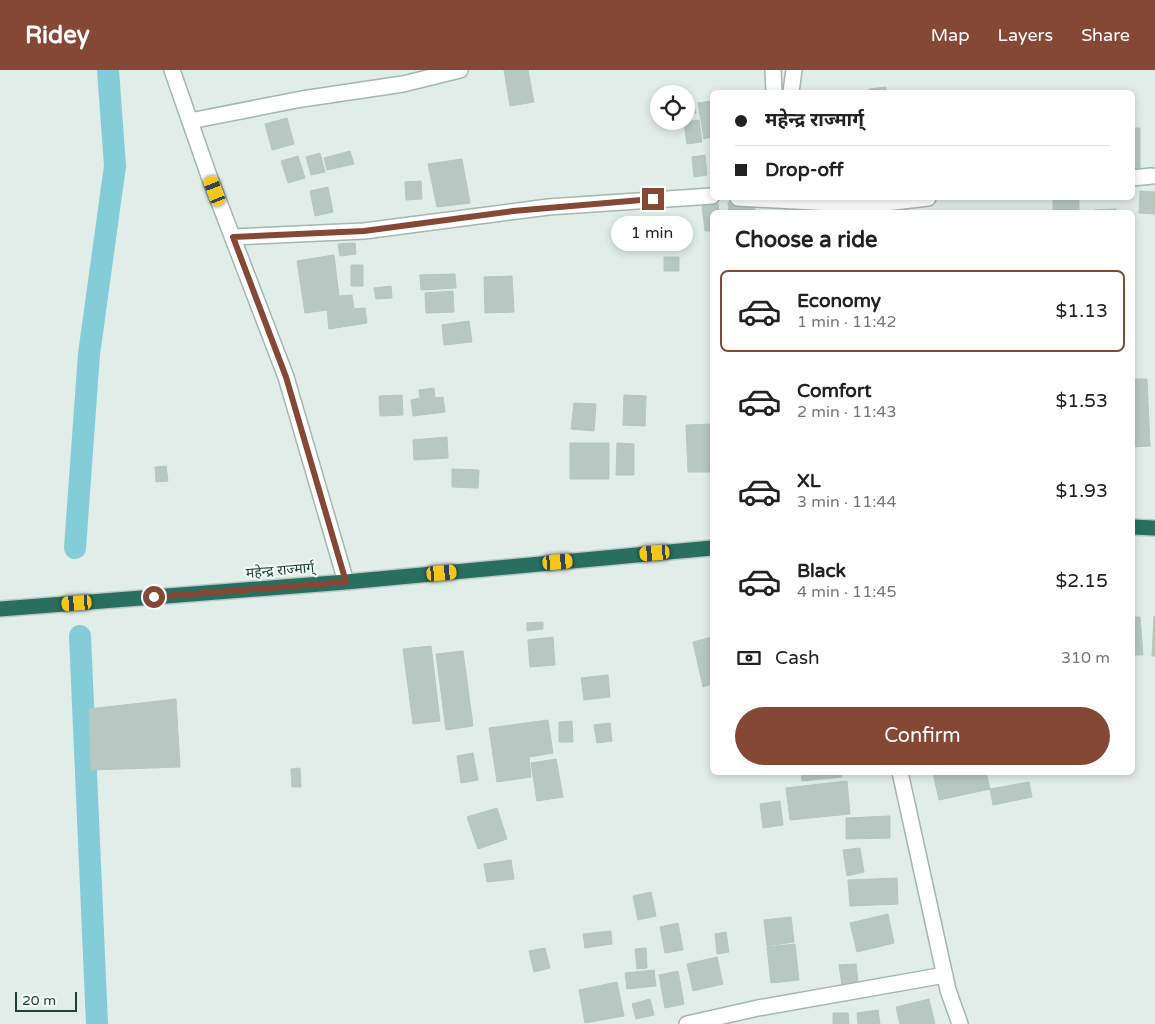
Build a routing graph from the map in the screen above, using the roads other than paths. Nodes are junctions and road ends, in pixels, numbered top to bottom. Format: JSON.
{"nodes":[{"id":1,"x":172,"y":70,"type":"edge"},
{"id":2,"x":460,"y":70,"type":"edge"},
{"id":3,"x":773,"y":70,"type":"edge"},
{"id":4,"x":794,"y":70,"type":"edge"},
{"id":5,"x":774,"y":90,"type":"edge"},
{"id":6,"x":791,"y":90,"type":"edge"},
{"id":7,"x":190,"y":121,"type":"junction"},
{"id":8,"x":1152,"y":176,"type":"dead end"},
{"id":9,"x":1135,"y":178,"type":"edge"},
{"id":10,"x":710,"y":196,"type":"edge"},
{"id":11,"x":756,"y":200,"type":"edge"},
{"id":12,"x":911,"y":200,"type":"edge"},
{"id":13,"x":792,"y":204,"type":"edge"},
{"id":14,"x":233,"y":237,"type":"junction"},
{"id":15,"x":1135,"y":527,"type":"edge"},
{"id":16,"x":1155,"y":528,"type":"edge"},
{"id":17,"x":710,"y":548,"type":"edge"},
{"id":18,"x":346,"y":582,"type":"junction"},
{"id":19,"x":0,"y":609,"type":"edge"},
{"id":20,"x":901,"y":775,"type":"edge"},
{"id":21,"x":945,"y":975,"type":"junction"},
{"id":22,"x":688,"y":1024,"type":"edge"},
{"id":23,"x":960,"y":1024,"type":"edge"}],
"edges":[{"from":1,"to":7,"type":"street"},
{"from":2,"to":7,"type":"street"},
{"from":3,"to":5,"type":"street"},
{"from":4,"to":6,"type":"street"},
{"from":7,"to":14,"type":"street"},
{"from":8,"to":9,"type":"street"},
{"from":10,"to":14,"type":"street"},
{"from":11,"to":13,"type":"street"},
{"from":12,"to":13,"type":"street"},
{"from":14,"to":18,"type":"street"},
{"from":15,"to":16,"type":"highway"},
{"from":17,"to":18,"type":"highway","name":"महेन्द्र राज्मार्ग्"},
{"from":18,"to":19,"type":"highway","name":"महेन्द्र राज्मार्ग्"},
{"from":20,"to":21,"type":"street"},
{"from":21,"to":22,"type":"street"},
{"from":21,"to":23,"type":"street"}]}
